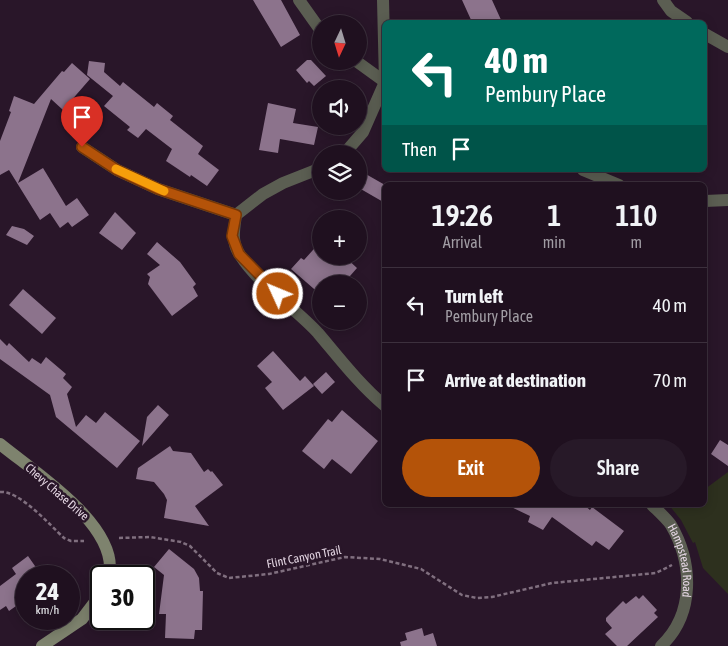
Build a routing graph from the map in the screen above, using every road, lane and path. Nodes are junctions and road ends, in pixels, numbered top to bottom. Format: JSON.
{"nodes":[{"id":1,"x":299,"y":0,"type":"edge"},
{"id":2,"x":382,"y":0,"type":"edge"},
{"id":3,"x":663,"y":0,"type":"edge"},
{"id":4,"x":312,"y":18,"type":"edge"},
{"id":5,"x":383,"y":20,"type":"edge"},
{"id":6,"x":684,"y":20,"type":"edge"},
{"id":7,"x":707,"y":35,"type":"edge"},
{"id":8,"x":728,"y":47,"type":"edge"},
{"id":9,"x":368,"y":70,"type":"edge"},
{"id":10,"x":382,"y":80,"type":"edge"},
{"id":11,"x":382,"y":89,"type":"edge"},
{"id":12,"x":352,"y":145,"type":"edge"},
{"id":13,"x":82,"y":147,"type":"dead end"},
{"id":14,"x":312,"y":172,"type":"edge"},
{"id":15,"x":588,"y":172,"type":"edge"},
{"id":16,"x":612,"y":182,"type":"edge"},
{"id":17,"x":728,"y":200,"type":"edge"},
{"id":18,"x":707,"y":201,"type":"edge"},
{"id":19,"x":236,"y":215,"type":"junction"},
{"id":20,"x":382,"y":403,"type":"edge"},
{"id":21,"x":0,"y":444,"type":"edge"},
{"id":22,"x":0,"y":492,"type":"edge"},
{"id":23,"x":654,"y":507,"type":"edge"},
{"id":24,"x":119,"y":538,"type":"dead end"},
{"id":25,"x":84,"y":541,"type":"dead end"},
{"id":26,"x":673,"y":564,"type":"dead end"},
{"id":27,"x":109,"y":565,"type":"edge"},
{"id":28,"x":90,"y":608,"type":"edge"},
{"id":29,"x":42,"y":646,"type":"edge"},
{"id":30,"x":661,"y":646,"type":"edge"}],
"edges":[{"from":1,"to":4,"type":"street"},
{"from":2,"to":5,"type":"street"},
{"from":3,"to":6,"type":"street"},
{"from":7,"to":8,"type":"street"},
{"from":9,"to":10,"type":"street"},
{"from":11,"to":12,"type":"street"},
{"from":13,"to":19,"type":"street"},
{"from":14,"to":19,"type":"street"},
{"from":15,"to":16,"type":"street"},
{"from":17,"to":18,"type":"street"},
{"from":19,"to":20,"type":"street"},
{"from":21,"to":27,"type":"main road","name":"Chevy Chase Drive"},
{"from":22,"to":25,"type":"path"},
{"from":23,"to":30,"type":"street","name":"Hampstead Road"},
{"from":24,"to":26,"type":"path","name":"Flint Canyon Trail"},
{"from":28,"to":29,"type":"main road"}]}
